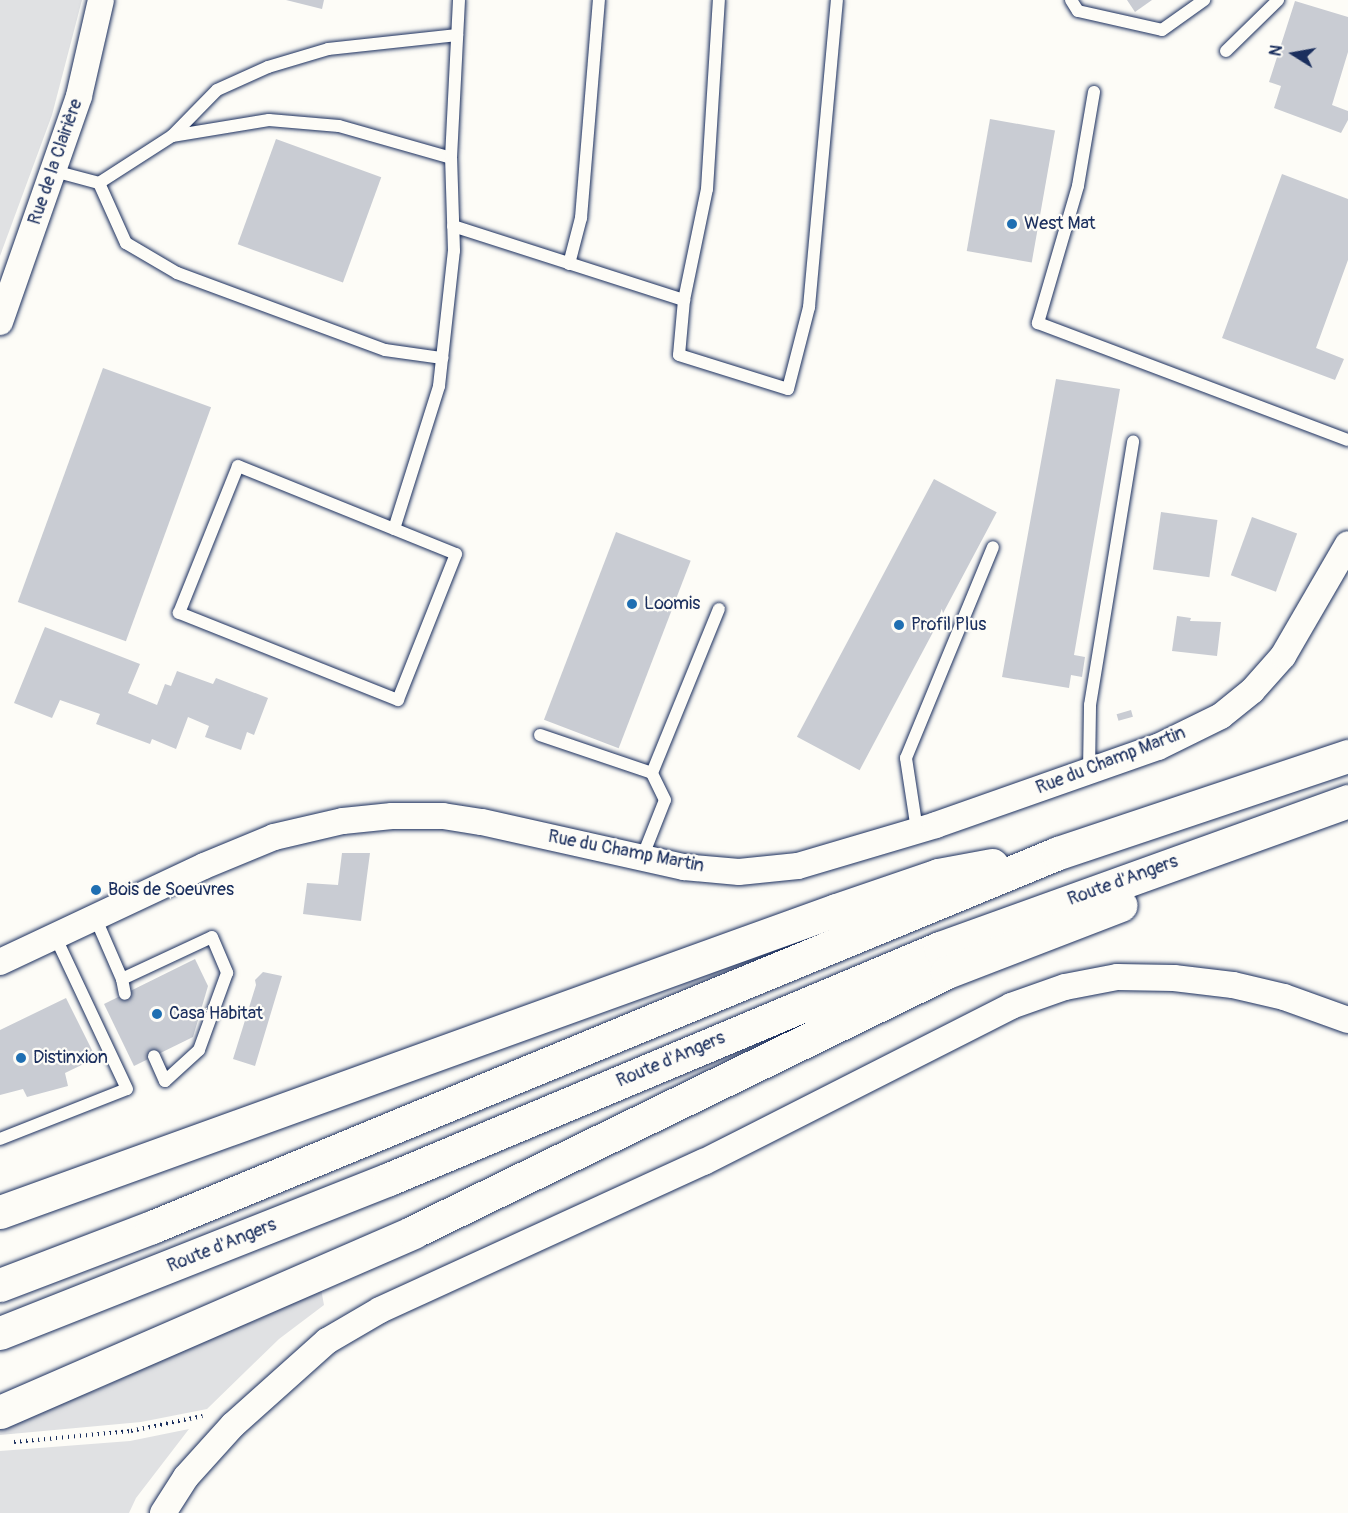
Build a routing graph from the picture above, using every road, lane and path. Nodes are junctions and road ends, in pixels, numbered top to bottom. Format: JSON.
{"nodes":[{"id":1,"x":101,"y":0,"type":"edge"},
{"id":2,"x":459,"y":0,"type":"edge"},
{"id":3,"x":599,"y":0,"type":"edge"},
{"id":4,"x":719,"y":0,"type":"edge"},
{"id":5,"x":837,"y":0,"type":"edge"},
{"id":6,"x":1071,"y":0,"type":"edge"},
{"id":7,"x":1204,"y":0,"type":"edge"},
{"id":8,"x":1278,"y":0,"type":"edge"},
{"id":9,"x":457,"y":35,"type":"junction"},
{"id":10,"x":1226,"y":51,"type":"dead end"},
{"id":11,"x":1094,"y":92,"type":"dead end"},
{"id":12,"x":172,"y":136,"type":"junction"},
{"id":13,"x":451,"y":158,"type":"junction"},
{"id":14,"x":54,"y":171,"type":"junction"},
{"id":15,"x":99,"y":183,"type":"junction"},
{"id":16,"x":453,"y":226,"type":"junction"},
{"id":17,"x":569,"y":264,"type":"junction"},
{"id":18,"x":684,"y":300,"type":"junction"},
{"id":19,"x":0,"y":321,"type":"edge"},
{"id":20,"x":442,"y":358,"type":"junction"},
{"id":21,"x":1348,"y":440,"type":"edge"},
{"id":22,"x":1133,"y":441,"type":"dead end"},
{"id":23,"x":394,"y":529,"type":"junction"},
{"id":24,"x":1348,"y":544,"type":"edge"},
{"id":25,"x":993,"y":547,"type":"dead end"},
{"id":26,"x":719,"y":609,"type":"dead end"},
{"id":27,"x":540,"y":735,"type":"dead end"},
{"id":28,"x":1348,"y":756,"type":"edge"},
{"id":29,"x":652,"y":773,"type":"junction"},
{"id":30,"x":1089,"y":773,"type":"junction"},
{"id":31,"x":1348,"y":801,"type":"edge"},
{"id":32,"x":1288,"y":821,"type":"junction"},
{"id":33,"x":917,"y":831,"type":"junction"},
{"id":34,"x":1058,"y":853,"type":"junction"},
{"id":35,"x":642,"y":858,"type":"junction"},
{"id":36,"x":95,"y":917,"type":"junction"},
{"id":37,"x":55,"y":936,"type":"junction"},
{"id":38,"x":0,"y":962,"type":"edge"},
{"id":39,"x":122,"y":979,"type":"junction"},
{"id":40,"x":125,"y":994,"type":"dead end"},
{"id":41,"x":1348,"y":1020,"type":"edge"},
{"id":42,"x":154,"y":1056,"type":"dead end"},
{"id":43,"x":0,"y":1139,"type":"edge"},
{"id":44,"x":0,"y":1212,"type":"edge"},
{"id":45,"x":0,"y":1285,"type":"edge"},
{"id":46,"x":0,"y":1334,"type":"edge"},
{"id":47,"x":0,"y":1412,"type":"edge"},
{"id":48,"x":163,"y":1513,"type":"edge"}],
"edges":[{"from":1,"to":14,"type":"street","name":"Rue de la Clairière"},
{"from":2,"to":9,"type":"lane"},
{"from":3,"to":17,"type":"lane"},
{"from":4,"to":18,"type":"lane"},
{"from":5,"to":18,"type":"lane"},
{"from":6,"to":7,"type":"lane"},
{"from":8,"to":10,"type":"lane"},
{"from":9,"to":12,"type":"lane"},
{"from":9,"to":13,"type":"lane"},
{"from":11,"to":21,"type":"lane"},
{"from":12,"to":13,"type":"lane"},
{"from":12,"to":15,"type":"lane"},
{"from":13,"to":16,"type":"lane"},
{"from":14,"to":15,"type":"lane"},
{"from":14,"to":19,"type":"street","name":"Rue de la Clairière"},
{"from":15,"to":20,"type":"lane"},
{"from":16,"to":17,"type":"lane"},
{"from":16,"to":20,"type":"lane"},
{"from":17,"to":18,"type":"lane"},
{"from":20,"to":23,"type":"lane"},
{"from":22,"to":30,"type":"lane"},
{"from":23,"to":23,"type":"lane"},
{"from":24,"to":30,"type":"street","name":"Rue du Champ Martin"},
{"from":25,"to":33,"type":"lane"},
{"from":26,"to":29,"type":"lane"},
{"from":27,"to":29,"type":"lane"},
{"from":28,"to":34,"type":"highway"},
{"from":29,"to":35,"type":"lane"},
{"from":30,"to":33,"type":"street","name":"Rue du Champ Martin"},
{"from":31,"to":32,"type":"highway","name":"Route d'Angers"},
{"from":32,"to":46,"type":"highway","name":"Route d'Angers"},
{"from":32,"to":47,"type":"highway"},
{"from":33,"to":35,"type":"street","name":"Rue du Champ Martin"},
{"from":34,"to":44,"type":"highway"},
{"from":34,"to":45,"type":"highway"},
{"from":35,"to":36,"type":"street","name":"Rue du Champ Martin"},
{"from":36,"to":37,"type":"street","name":"Rue du Champ Martin"},
{"from":36,"to":39,"type":"lane"},
{"from":37,"to":38,"type":"street","name":"Rue du Champ Martin"},
{"from":37,"to":43,"type":"lane"},
{"from":39,"to":40,"type":"lane"},
{"from":39,"to":42,"type":"lane"},
{"from":41,"to":48,"type":"street"}]}
